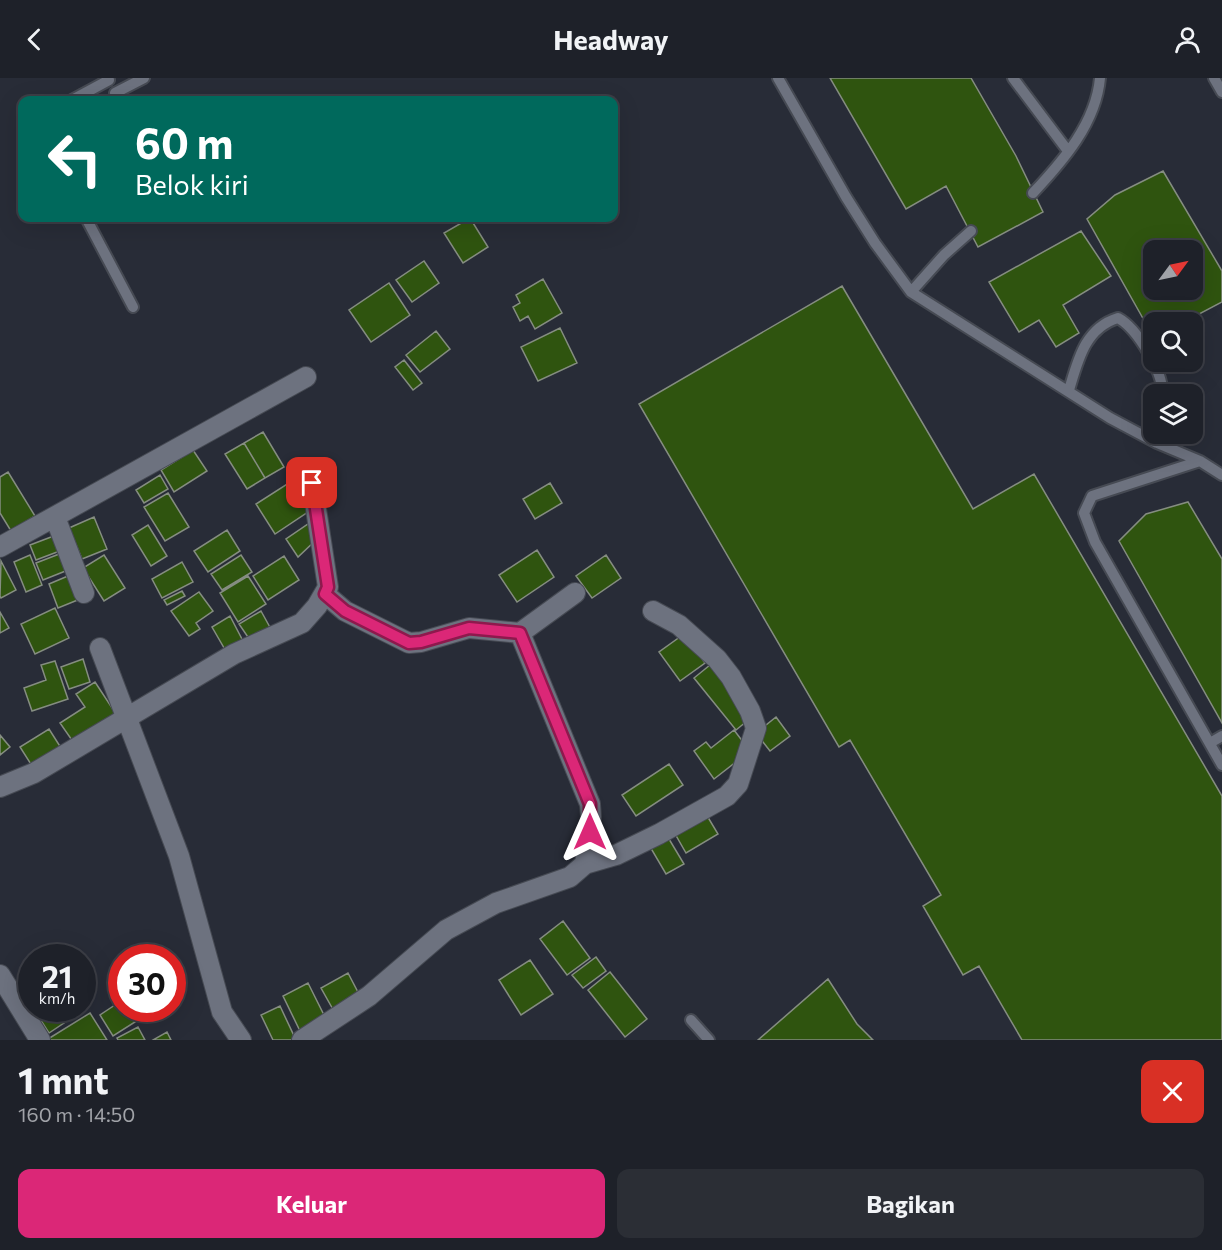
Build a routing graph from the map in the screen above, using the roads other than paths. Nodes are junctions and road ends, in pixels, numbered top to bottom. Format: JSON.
{"nodes":[{"id":1,"x":144,"y":78,"type":"edge"},
{"id":2,"x":778,"y":78,"type":"edge"},
{"id":3,"x":1013,"y":78,"type":"edge"},
{"id":4,"x":1100,"y":78,"type":"edge"},
{"id":5,"x":1214,"y":78,"type":"edge"},
{"id":6,"x":109,"y":79,"type":"edge"},
{"id":7,"x":1222,"y":92,"type":"edge"},
{"id":8,"x":79,"y":96,"type":"edge"},
{"id":9,"x":117,"y":96,"type":"edge"},
{"id":10,"x":118,"y":96,"type":"edge"},
{"id":11,"x":1068,"y":151,"type":"junction"},
{"id":12,"x":1033,"y":193,"type":"dead end"},
{"id":13,"x":88,"y":222,"type":"edge"},
{"id":14,"x":971,"y":231,"type":"dead end"},
{"id":15,"x":911,"y":292,"type":"junction"},
{"id":16,"x":133,"y":307,"type":"dead end"},
{"id":17,"x":306,"y":377,"type":"dead end"},
{"id":18,"x":1161,"y":384,"type":"edge"},
{"id":19,"x":1069,"y":390,"type":"junction"},
{"id":20,"x":1143,"y":432,"type":"edge"},
{"id":21,"x":1169,"y":444,"type":"edge"},
{"id":22,"x":1200,"y":460,"type":"junction"},
{"id":23,"x":1222,"y":475,"type":"edge"},
{"id":24,"x":312,"y":483,"type":"dead end"},
{"id":25,"x":55,"y":517,"type":"junction"},
{"id":26,"x":0,"y":548,"type":"edge"},
{"id":27,"x":84,"y":593,"type":"dead end"},
{"id":28,"x":575,"y":593,"type":"dead end"},
{"id":29,"x":325,"y":594,"type":"junction"},
{"id":30,"x":653,"y":611,"type":"dead end"},
{"id":31,"x":520,"y":633,"type":"junction"},
{"id":32,"x":100,"y":648,"type":"dead end"},
{"id":33,"x":127,"y":716,"type":"junction"},
{"id":34,"x":1222,"y":736,"type":"edge"},
{"id":35,"x":1210,"y":743,"type":"junction"},
{"id":36,"x":1222,"y":765,"type":"edge"},
{"id":37,"x":0,"y":787,"type":"edge"},
{"id":38,"x":585,"y":864,"type":"junction"},
{"id":39,"x":0,"y":975,"type":"edge"},
{"id":40,"x":692,"y":1020,"type":"dead end"},
{"id":41,"x":40,"y":1040,"type":"edge"},
{"id":42,"x":241,"y":1040,"type":"edge"},
{"id":43,"x":302,"y":1040,"type":"edge"},
{"id":44,"x":709,"y":1040,"type":"edge"}],
"edges":[{"from":1,"to":10,"type":"lane"},
{"from":2,"to":15,"type":"lane"},
{"from":3,"to":11,"type":"lane"},
{"from":4,"to":11,"type":"lane"},
{"from":5,"to":7,"type":"lane"},
{"from":6,"to":8,"type":"lane"},
{"from":6,"to":9,"type":"lane"},
{"from":11,"to":12,"type":"lane"},
{"from":13,"to":16,"type":"lane"},
{"from":14,"to":15,"type":"lane"},
{"from":15,"to":19,"type":"lane"},
{"from":17,"to":25,"type":"street"},
{"from":18,"to":19,"type":"lane"},
{"from":19,"to":20,"type":"lane"},
{"from":21,"to":22,"type":"lane"},
{"from":22,"to":23,"type":"lane"},
{"from":22,"to":35,"type":"lane"},
{"from":24,"to":29,"type":"street"},
{"from":25,"to":26,"type":"street"},
{"from":25,"to":27,"type":"street"},
{"from":28,"to":31,"type":"street"},
{"from":29,"to":31,"type":"street"},
{"from":29,"to":33,"type":"street"},
{"from":30,"to":38,"type":"street"},
{"from":31,"to":38,"type":"street"},
{"from":32,"to":33,"type":"street"},
{"from":33,"to":37,"type":"street"},
{"from":33,"to":42,"type":"street"},
{"from":34,"to":35,"type":"lane"},
{"from":35,"to":36,"type":"lane"},
{"from":38,"to":43,"type":"street"},
{"from":39,"to":41,"type":"street"},
{"from":40,"to":44,"type":"lane"}]}
